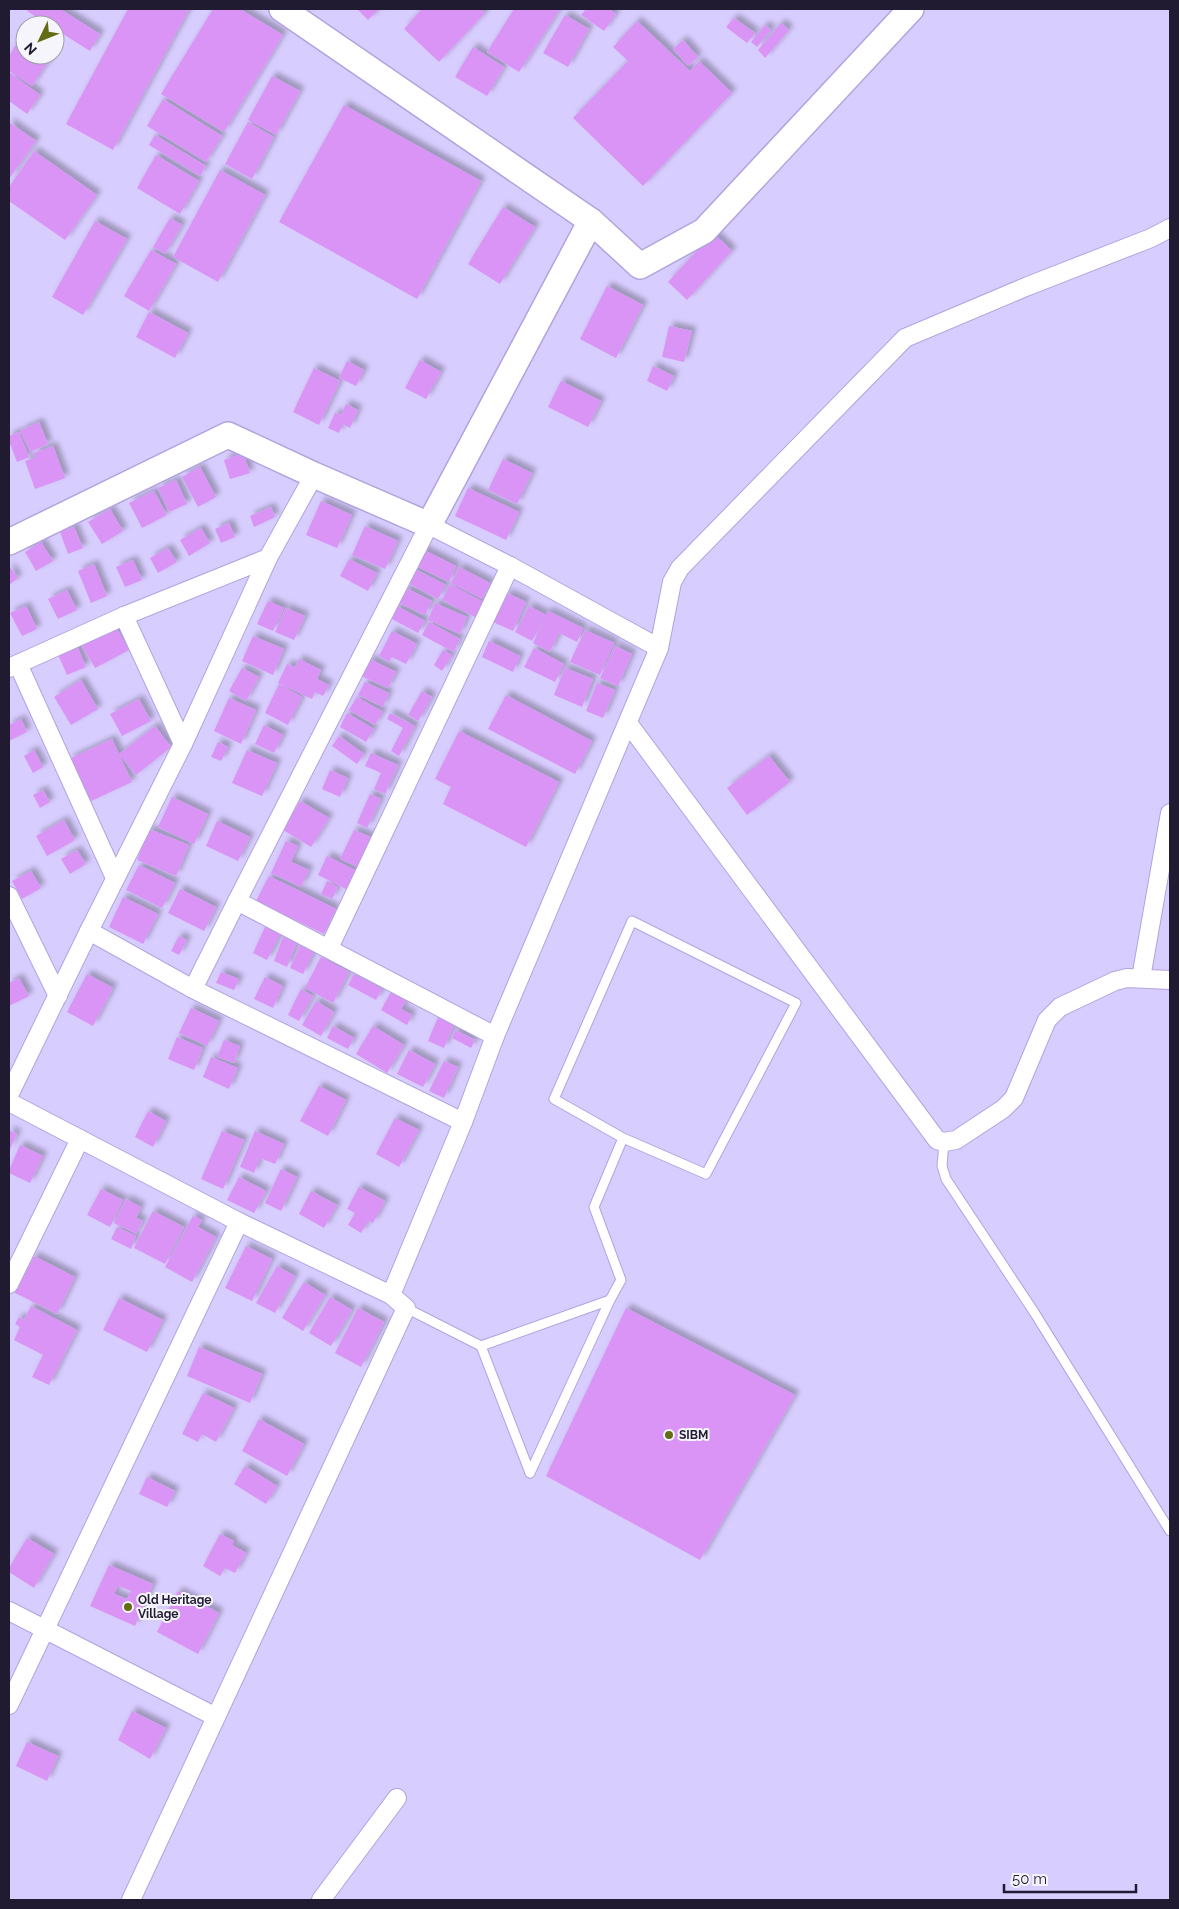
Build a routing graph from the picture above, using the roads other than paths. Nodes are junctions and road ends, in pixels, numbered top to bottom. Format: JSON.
{"nodes":[{"id":1,"x":282,"y":9,"type":"edge"},
{"id":2,"x":911,"y":9,"type":"edge"},
{"id":3,"x":591,"y":222,"type":"junction"},
{"id":4,"x":1170,"y":228,"type":"edge"},
{"id":5,"x":314,"y":475,"type":"junction"},
{"id":6,"x":429,"y":525,"type":"junction"},
{"id":7,"x":9,"y":542,"type":"edge"},
{"id":8,"x":268,"y":558,"type":"junction"},
{"id":9,"x":510,"y":566,"type":"junction"},
{"id":10,"x":124,"y":616,"type":"junction"},
{"id":11,"x":659,"y":648,"type":"junction"},
{"id":12,"x":14,"y":666,"type":"edge"},
{"id":13,"x":628,"y":723,"type":"junction"},
{"id":14,"x":184,"y":744,"type":"junction"},
{"id":15,"x":1170,"y":813,"type":"edge"},
{"id":16,"x":115,"y":878,"type":"junction"},
{"id":17,"x":9,"y":896,"type":"edge"},
{"id":18,"x":237,"y":901,"type":"junction"},
{"id":19,"x":89,"y":931,"type":"junction"},
{"id":20,"x":329,"y":948,"type":"junction"},
{"id":21,"x":1141,"y":978,"type":"junction"},
{"id":22,"x":1170,"y":980,"type":"edge"},
{"id":23,"x":193,"y":989,"type":"junction"},
{"id":24,"x":58,"y":996,"type":"junction"},
{"id":25,"x":495,"y":1036,"type":"junction"},
{"id":26,"x":9,"y":1095,"type":"edge"},
{"id":27,"x":9,"y":1102,"type":"edge"},
{"id":28,"x":463,"y":1122,"type":"junction"},
{"id":29,"x":623,"y":1138,"type":"junction"},
{"id":30,"x":80,"y":1139,"type":"junction"},
{"id":31,"x":944,"y":1142,"type":"junction"},
{"id":32,"x":239,"y":1222,"type":"junction"},
{"id":33,"x":9,"y":1284,"type":"edge"},
{"id":34,"x":391,"y":1295,"type":"junction"},
{"id":35,"x":610,"y":1300,"type":"junction"},
{"id":36,"x":406,"y":1308,"type":"junction"},
{"id":37,"x":481,"y":1346,"type":"junction"},
{"id":38,"x":1170,"y":1531,"type":"edge"},
{"id":39,"x":9,"y":1611,"type":"edge"},
{"id":40,"x":45,"y":1629,"type":"junction"},
{"id":41,"x":9,"y":1705,"type":"edge"},
{"id":42,"x":216,"y":1717,"type":"junction"},
{"id":43,"x":397,"y":1798,"type":"dead end"},
{"id":44,"x":130,"y":1900,"type":"edge"},
{"id":45,"x":321,"y":1900,"type":"edge"}],
"edges":[{"from":1,"to":3,"type":"street"},
{"from":2,"to":3,"type":"street"},
{"from":3,"to":6,"type":"street"},
{"from":4,"to":11,"type":"street"},
{"from":5,"to":6,"type":"street"},
{"from":5,"to":7,"type":"street"},
{"from":5,"to":8,"type":"street"},
{"from":6,"to":9,"type":"street"},
{"from":6,"to":18,"type":"street"},
{"from":8,"to":10,"type":"street"},
{"from":8,"to":14,"type":"street"},
{"from":9,"to":11,"type":"street"},
{"from":9,"to":20,"type":"street"},
{"from":10,"to":12,"type":"street"},
{"from":10,"to":14,"type":"street"},
{"from":11,"to":13,"type":"street"},
{"from":12,"to":16,"type":"street"},
{"from":13,"to":25,"type":"street"},
{"from":13,"to":31,"type":"street"},
{"from":14,"to":16,"type":"street"},
{"from":15,"to":21,"type":"street"},
{"from":16,"to":19,"type":"street"},
{"from":17,"to":24,"type":"street"},
{"from":18,"to":20,"type":"street"},
{"from":18,"to":23,"type":"street"},
{"from":19,"to":23,"type":"street"},
{"from":19,"to":24,"type":"street"},
{"from":20,"to":25,"type":"street"},
{"from":21,"to":22,"type":"street"},
{"from":21,"to":31,"type":"street"},
{"from":23,"to":28,"type":"street"},
{"from":24,"to":26,"type":"street"},
{"from":25,"to":28,"type":"street"},
{"from":27,"to":30,"type":"street"},
{"from":28,"to":34,"type":"street"},
{"from":29,"to":29,"type":"lane"},
{"from":29,"to":35,"type":"lane"},
{"from":30,"to":32,"type":"street"},
{"from":30,"to":33,"type":"street"},
{"from":31,"to":38,"type":"lane"},
{"from":32,"to":34,"type":"street"},
{"from":32,"to":40,"type":"street"},
{"from":34,"to":36,"type":"street"},
{"from":35,"to":37,"type":"lane"},
{"from":35,"to":37,"type":"lane"},
{"from":36,"to":37,"type":"lane"},
{"from":36,"to":42,"type":"street"},
{"from":39,"to":40,"type":"street"},
{"from":40,"to":41,"type":"street"},
{"from":40,"to":42,"type":"street"},
{"from":42,"to":44,"type":"street"},
{"from":43,"to":45,"type":"street"}]}
